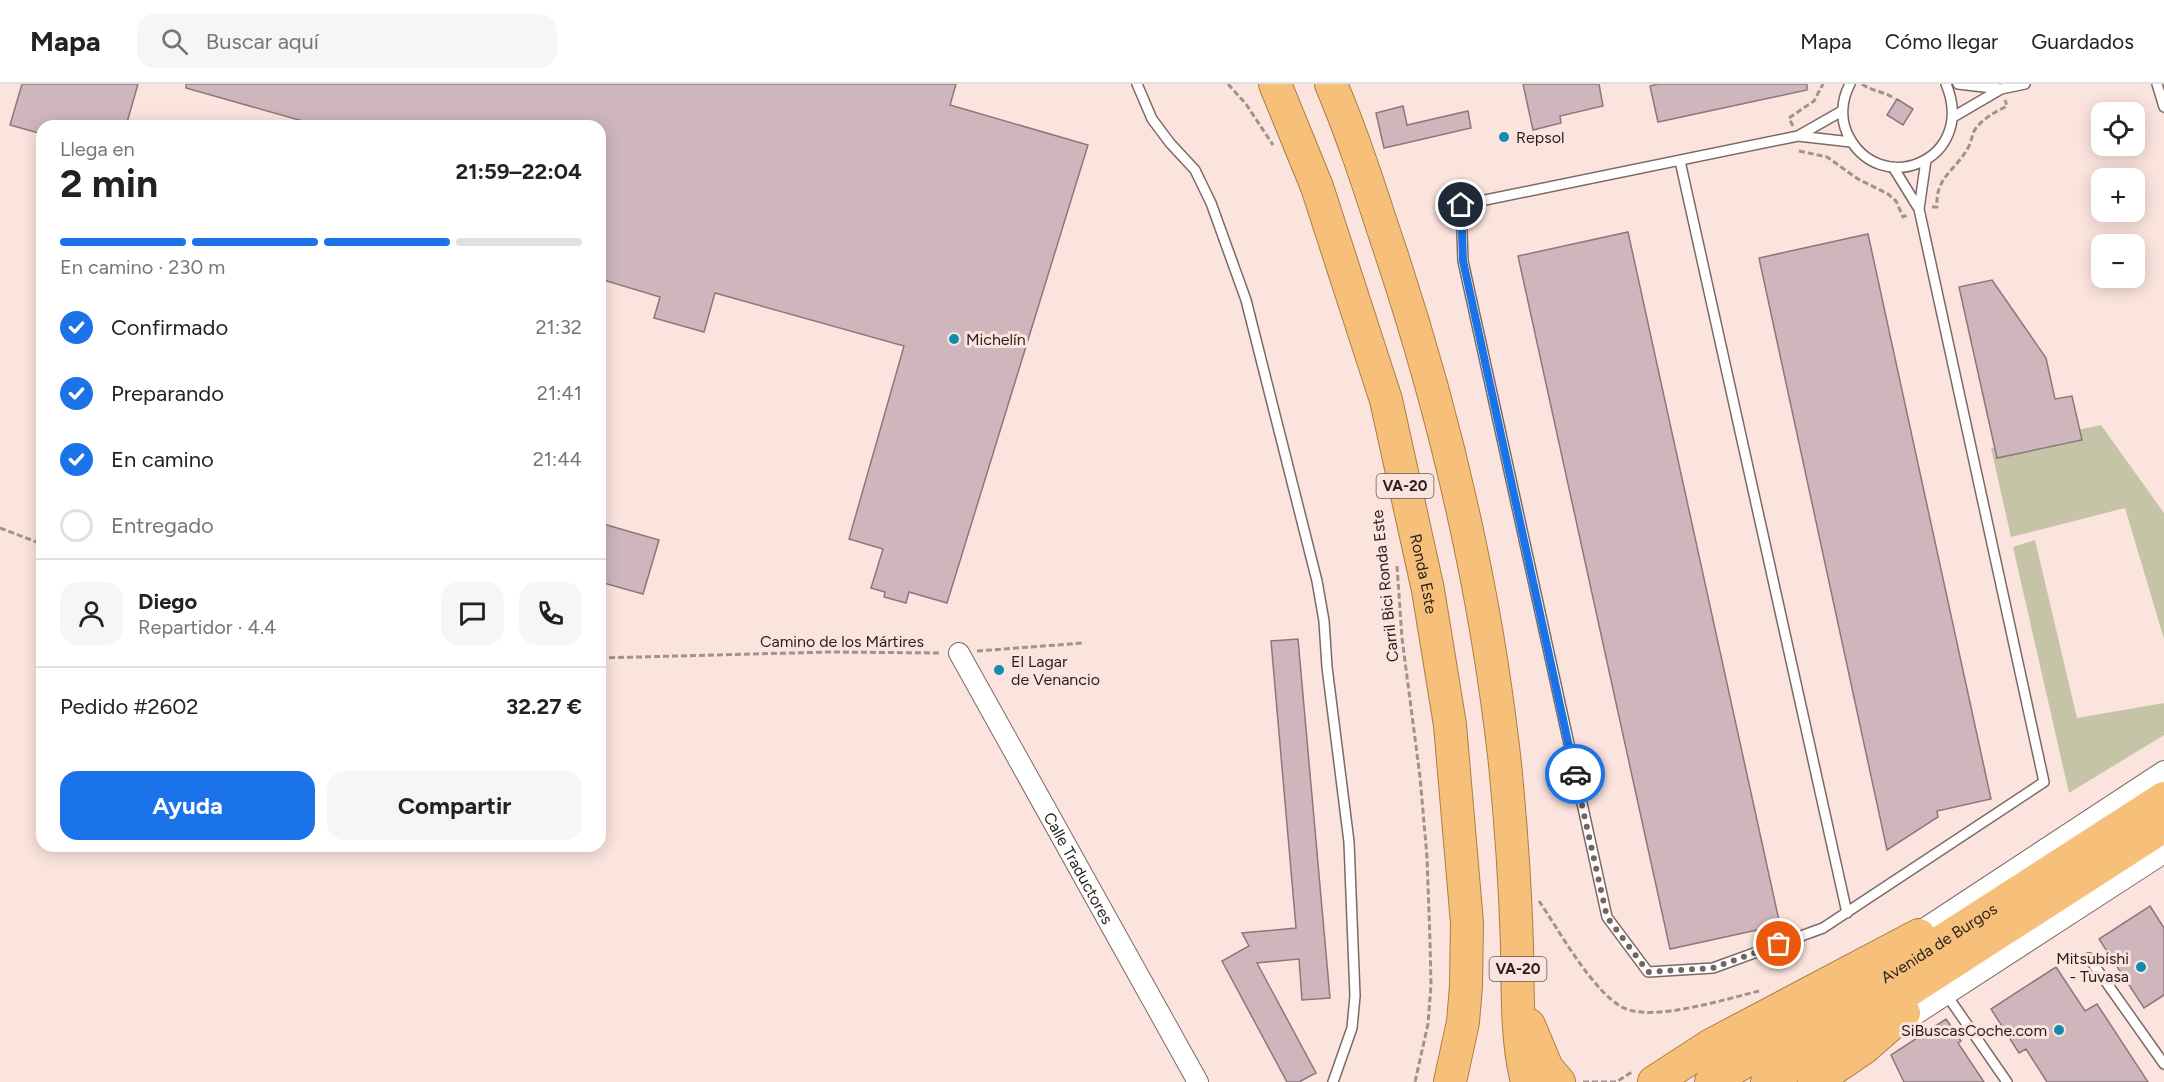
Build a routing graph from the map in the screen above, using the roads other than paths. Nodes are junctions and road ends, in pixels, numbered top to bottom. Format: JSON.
{"nodes":[{"id":1,"x":1137,"y":84,"type":"edge"},
{"id":2,"x":1258,"y":84,"type":"edge"},
{"id":3,"x":1275,"y":84,"type":"edge"},
{"id":4,"x":1850,"y":84,"type":"edge"},
{"id":5,"x":1946,"y":84,"type":"edge"},
{"id":6,"x":1958,"y":84,"type":"edge"},
{"id":7,"x":2025,"y":84,"type":"edge"},
{"id":8,"x":2157,"y":84,"type":"edge"},
{"id":9,"x":2001,"y":89,"type":"junction"},
{"id":10,"x":1340,"y":92,"type":"edge"},
{"id":11,"x":2164,"y":107,"type":"edge"},
{"id":12,"x":1842,"y":111,"type":"junction"},
{"id":13,"x":1287,"y":115,"type":"junction"},
{"id":14,"x":1953,"y":117,"type":"junction"},
{"id":15,"x":1798,"y":136,"type":"junction"},
{"id":16,"x":1851,"y":142,"type":"junction"},
{"id":17,"x":1926,"y":160,"type":"junction"},
{"id":18,"x":1680,"y":161,"type":"junction"},
{"id":19,"x":1893,"y":167,"type":"junction"},
{"id":20,"x":1919,"y":209,"type":"junction"},
{"id":21,"x":959,"y":653,"type":"road end"},
{"id":22,"x":2159,"y":783,"type":"edge"},
{"id":23,"x":2155,"y":842,"type":"edge"},
{"id":24,"x":2003,"y":901,"type":"junction"},
{"id":25,"x":1846,"y":912,"type":"junction"},
{"id":26,"x":1910,"y":938,"type":"junction"},
{"id":27,"x":1990,"y":938,"type":"junction"},
{"id":28,"x":2089,"y":958,"type":"dead end"},
{"id":29,"x":1946,"y":994,"type":"junction"},
{"id":30,"x":1518,"y":998,"type":"junction"},
{"id":31,"x":1864,"y":1048,"type":"junction"},
{"id":32,"x":2164,"y":1064,"type":"edge"},
{"id":33,"x":1198,"y":1082,"type":"edge"},
{"id":34,"x":1332,"y":1082,"type":"edge"},
{"id":35,"x":1450,"y":1082,"type":"edge"},
{"id":36,"x":1527,"y":1082,"type":"edge"},
{"id":37,"x":1559,"y":1082,"type":"edge"},
{"id":38,"x":1654,"y":1082,"type":"edge"},
{"id":39,"x":1711,"y":1082,"type":"edge"},
{"id":40,"x":1767,"y":1082,"type":"edge"},
{"id":41,"x":1815,"y":1082,"type":"edge"},
{"id":42,"x":2007,"y":1082,"type":"edge"}],
"edges":[{"from":1,"to":34,"type":"lane"},
{"from":2,"to":13,"type":"highway"},
{"from":3,"to":13,"type":"highway","name":"Ronda Este","number":"VA-20"},
{"from":4,"to":12,"type":"lane"},
{"from":5,"to":14,"type":"lane"},
{"from":6,"to":9,"type":"lane"},
{"from":7,"to":9,"type":"lane"},
{"from":8,"to":11,"type":"lane"},
{"from":9,"to":14,"type":"lane"},
{"from":10,"to":30,"type":"highway","number":"VA-20"},
{"from":12,"to":15,"type":"lane"},
{"from":12,"to":16,"type":"lane"},
{"from":13,"to":35,"type":"highway","name":"Ronda Este","number":"VA-20"},
{"from":14,"to":17,"type":"lane"},
{"from":15,"to":16,"type":"lane"},
{"from":15,"to":18,"type":"lane"},
{"from":16,"to":19,"type":"lane"},
{"from":17,"to":19,"type":"lane"},
{"from":17,"to":20,"type":"lane"},
{"from":18,"to":25,"type":"lane"},
{"from":18,"to":25,"type":"lane"},
{"from":19,"to":20,"type":"lane"},
{"from":20,"to":25,"type":"lane"},
{"from":21,"to":33,"type":"street","name":"Calle Traductores"},
{"from":22,"to":23,"type":"highway","name":"Avenida de Burgos"},
{"from":22,"to":26,"type":"street","name":"Avenida de Burgos"},
{"from":23,"to":24,"type":"highway","name":"Avenida de Burgos"},
{"from":23,"to":27,"type":"highway","name":"Avenida de Burgos"},
{"from":23,"to":29,"type":"street","name":"Avenida de Burgos"},
{"from":24,"to":26,"type":"highway"},
{"from":24,"to":39,"type":"highway","name":"Avenida de Burgos"},
{"from":26,"to":38,"type":"highway"},
{"from":27,"to":31,"type":"highway"},
{"from":27,"to":40,"type":"highway","name":"Avenida de Burgos"},
{"from":28,"to":32,"type":"lane"},
{"from":29,"to":31,"type":"street","name":"Avenida de Burgos"},
{"from":29,"to":42,"type":"lane"},
{"from":30,"to":36,"type":"highway","number":"VA-20"},
{"from":30,"to":37,"type":"highway"},
{"from":31,"to":41,"type":"highway"}]}
